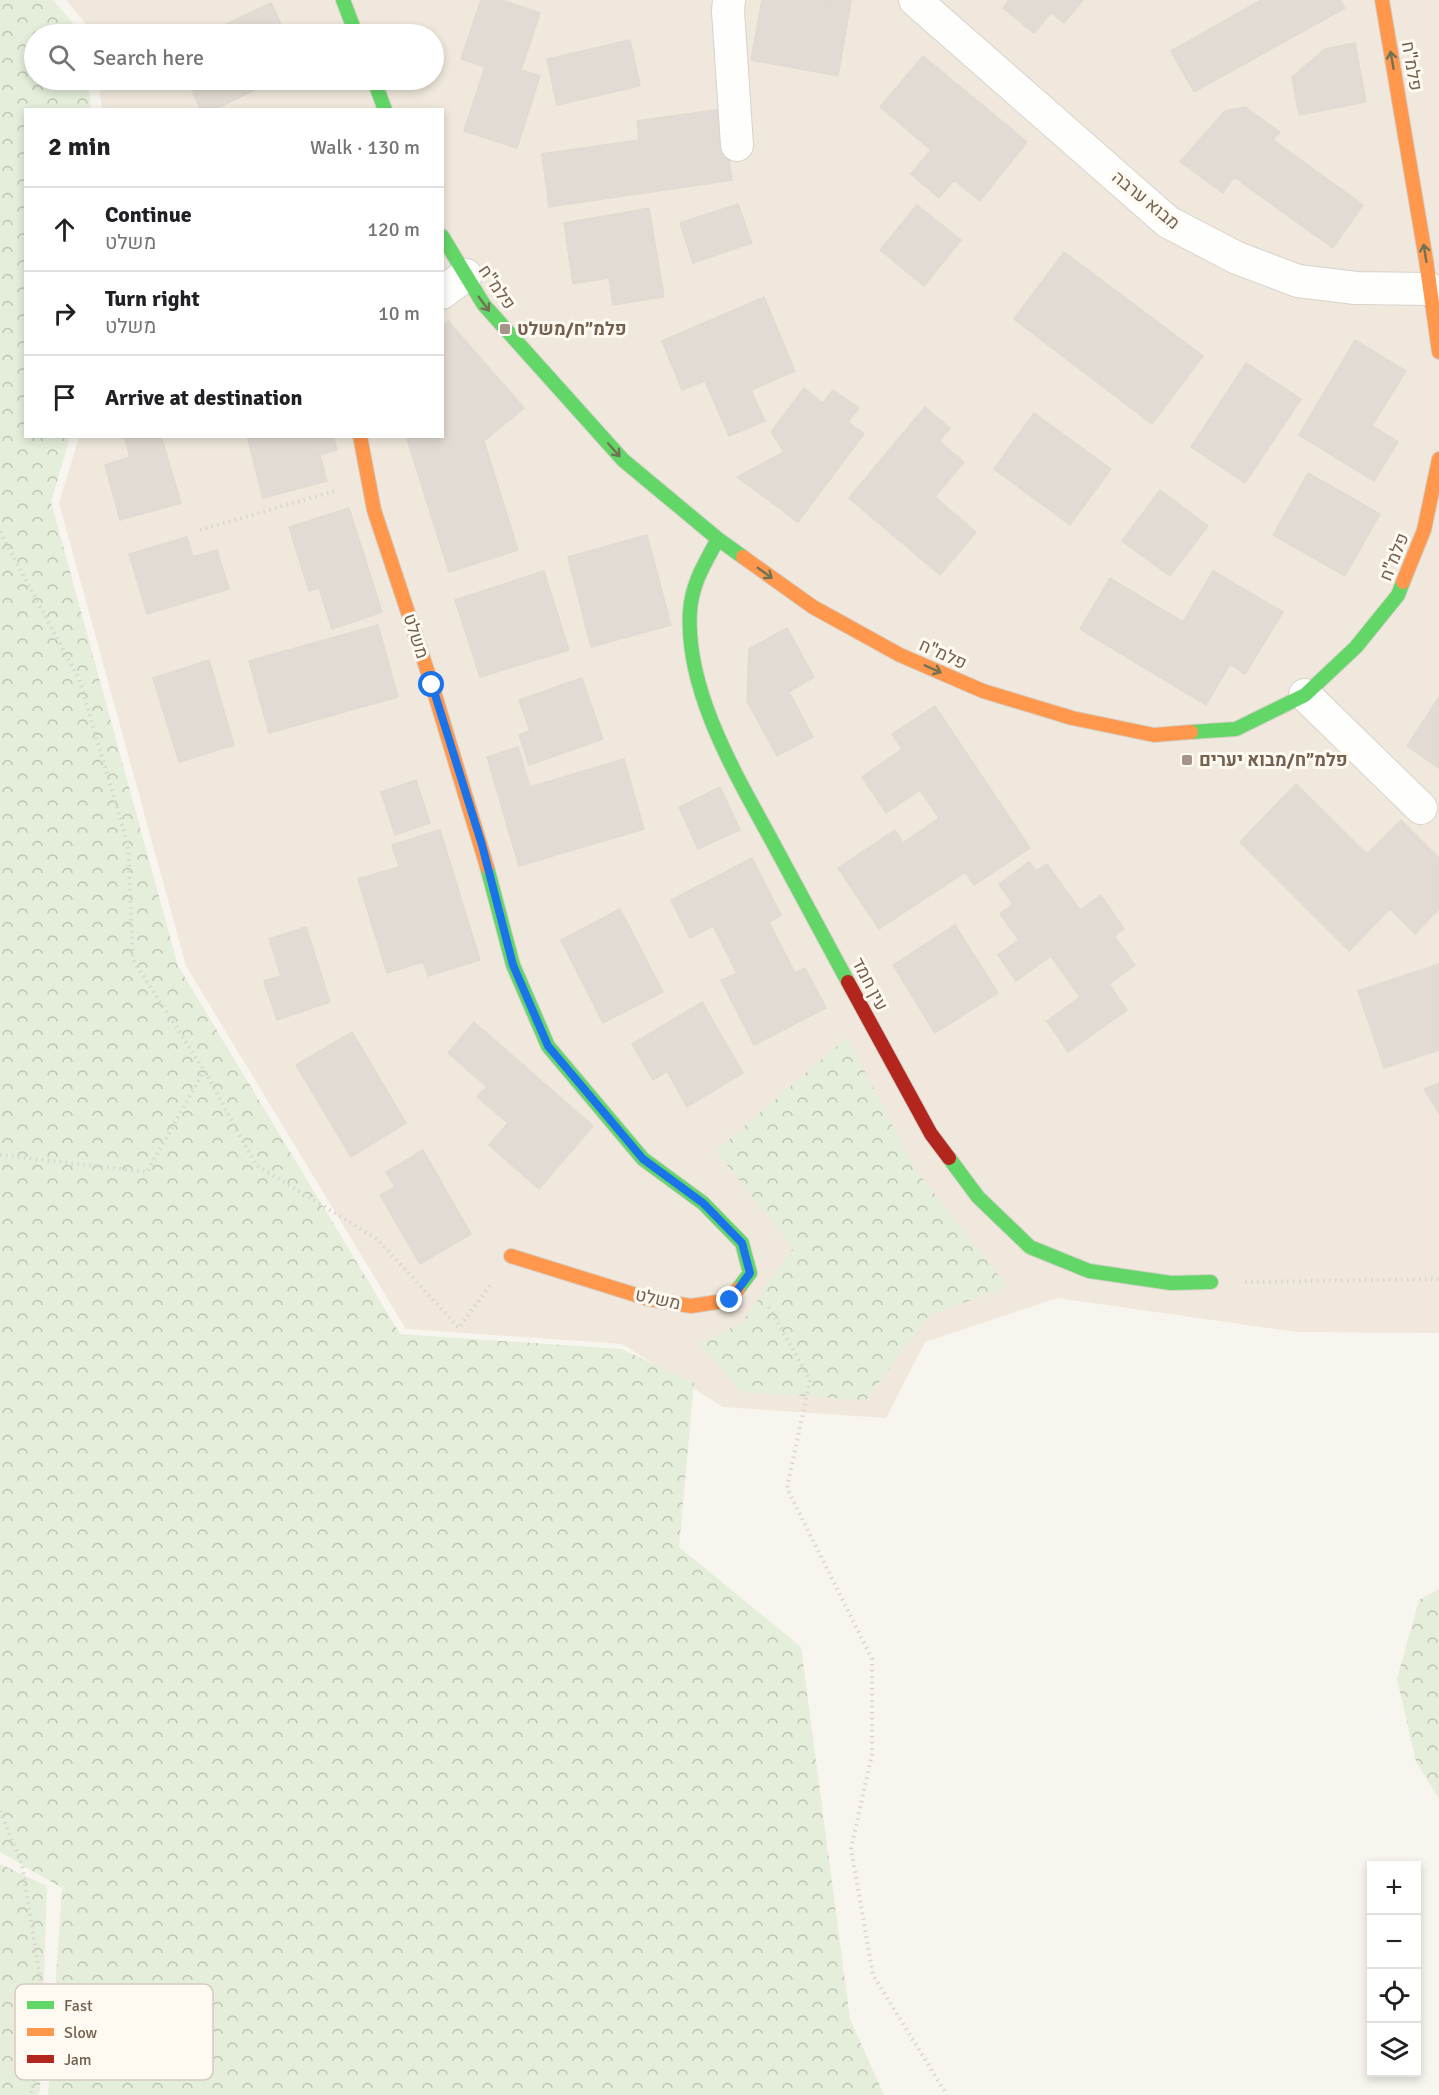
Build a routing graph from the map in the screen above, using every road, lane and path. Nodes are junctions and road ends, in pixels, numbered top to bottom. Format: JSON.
{"nodes":[{"id":1,"x":343,"y":0,"type":"edge"},
{"id":2,"x":729,"y":0,"type":"edge"},
{"id":3,"x":915,"y":0,"type":"edge"},
{"id":4,"x":1382,"y":0,"type":"edge"},
{"id":5,"x":352,"y":24,"type":"edge"},
{"id":6,"x":378,"y":90,"type":"edge"},
{"id":7,"x":384,"y":108,"type":"edge"},
{"id":8,"x":737,"y":145,"type":"dead end"},
{"id":9,"x":444,"y":244,"type":"edge"},
{"id":10,"x":454,"y":284,"type":"edge"},
{"id":11,"x":1430,"y":289,"type":"junction"},
{"id":12,"x":1439,"y":352,"type":"edge"},
{"id":13,"x":360,"y":438,"type":"edge"},
{"id":14,"x":1439,"y":459,"type":"edge"},
{"id":15,"x":369,"y":481,"type":"junction"},
{"id":16,"x":200,"y":530,"type":"dead end"},
{"id":17,"x":0,"y":532,"type":"edge"},
{"id":18,"x":718,"y":539,"type":"junction"},
{"id":19,"x":1305,"y":695,"type":"junction"},
{"id":20,"x":1421,"y":808,"type":"dead end"},
{"id":21,"x":204,"y":1070,"type":"junction"},
{"id":22,"x":0,"y":1155,"type":"edge"},
{"id":23,"x":511,"y":1256,"type":"joint"},
{"id":24,"x":750,"y":1273,"type":"junction"},
{"id":25,"x":1439,"y":1279,"type":"edge"},
{"id":26,"x":1211,"y":1282,"type":"joint"},
{"id":27,"x":0,"y":1811,"type":"edge"},
{"id":28,"x":41,"y":1984,"type":"edge"},
{"id":29,"x":33,"y":2080,"type":"edge"},
{"id":30,"x":31,"y":2095,"type":"edge"},
{"id":31,"x":947,"y":2095,"type":"edge"}],
"edges":[{"from":1,"to":5,"type":"street"},
{"from":2,"to":8,"type":"street"},
{"from":3,"to":11,"type":"street","name":"מבוא ערבה"},
{"from":11,"to":4,"type":"street","name":"פלמ\"ח","one_way":true},
{"from":6,"to":7,"type":"street"},
{"from":9,"to":10,"type":"street","name":"פלמ\"ח"},
{"from":10,"to":18,"type":"street","name":"פלמ\"ח","one_way":true},
{"from":11,"to":12,"type":"street","name":"פלמ\"ח"},
{"from":13,"to":15,"type":"street","name":"משלט"},
{"from":14,"to":19,"type":"street","name":"פלמ\"ח"},
{"from":15,"to":16,"type":"path"},
{"from":15,"to":24,"type":"street","name":"משלט"},
{"from":17,"to":21,"type":"path"},
{"from":18,"to":19,"type":"street","name":"פלמ\"ח","one_way":true},
{"from":18,"to":26,"type":"street","name":"עין חמד"},
{"from":19,"to":20,"type":"street"},
{"from":21,"to":22,"type":"path"},
{"from":21,"to":23,"type":"path"},
{"from":23,"to":24,"type":"street","name":"משלט"},
{"from":24,"to":31,"type":"path"},
{"from":25,"to":26,"type":"path"},
{"from":27,"to":28,"type":"path"},
{"from":29,"to":30,"type":"path"}]}
